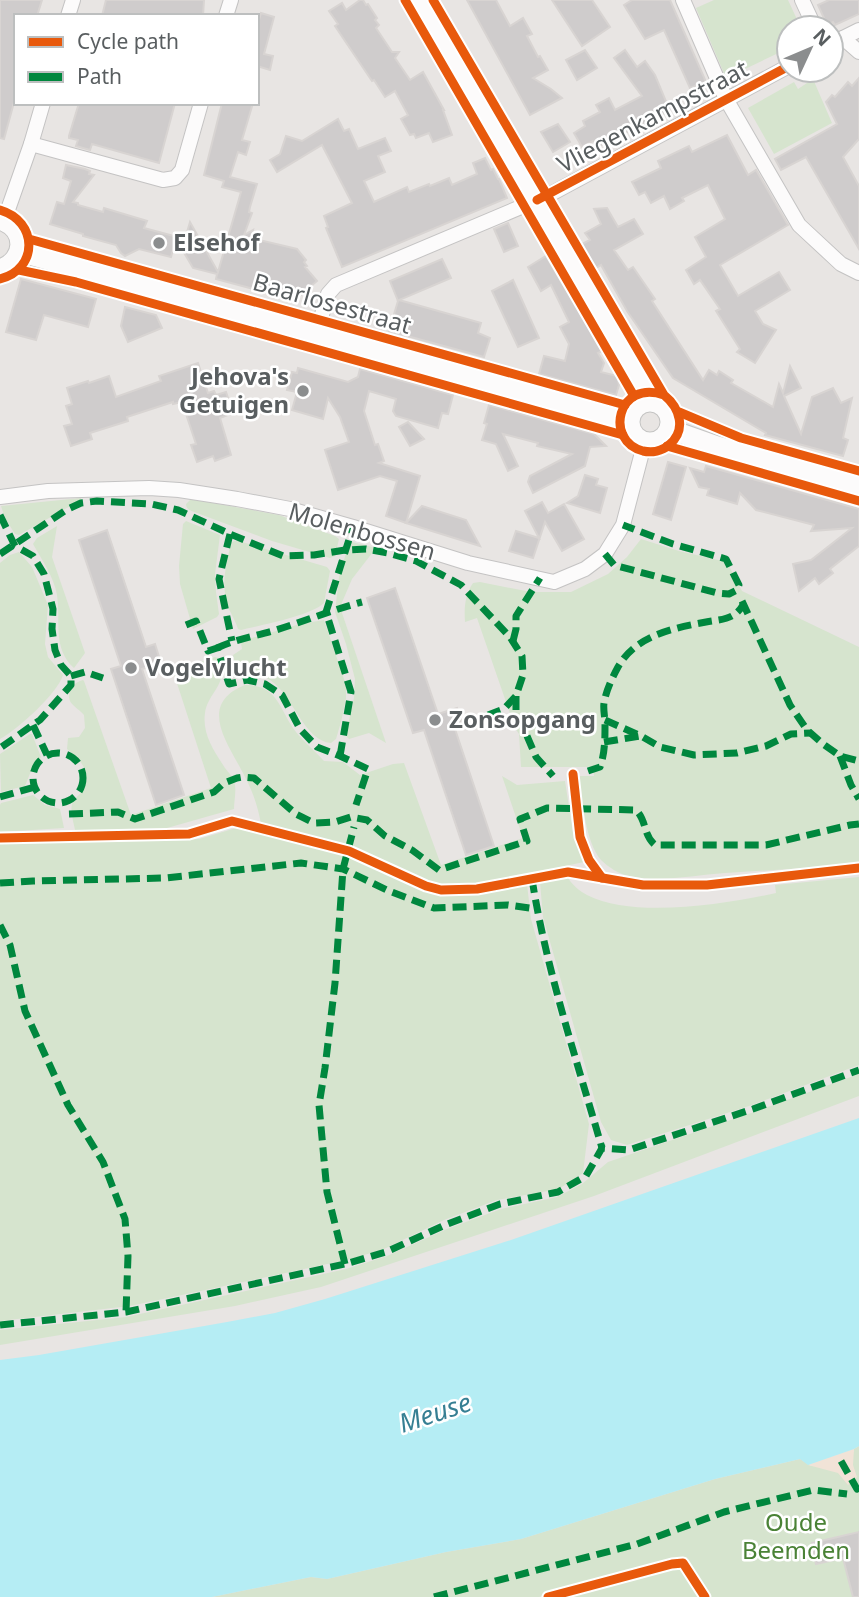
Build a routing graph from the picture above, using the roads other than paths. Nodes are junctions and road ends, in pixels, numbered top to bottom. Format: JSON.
{"nodes":[{"id":1,"x":418,"y":0,"type":"edge"},
{"id":2,"x":688,"y":1,"type":"edge"},
{"id":3,"x":775,"y":73,"type":"edge"},
{"id":4,"x":726,"y":99,"type":"junction"},
{"id":5,"x":42,"y":105,"type":"edge"},
{"id":6,"x":200,"y":105,"type":"edge"},
{"id":7,"x":31,"y":144,"type":"junction"},
{"id":8,"x":534,"y":201,"type":"junction"},
{"id":9,"x":2,"y":220,"type":"edge"},
{"id":10,"x":19,"y":252,"type":"junction"},
{"id":11,"x":0,"y":269,"type":"edge"},
{"id":12,"x":859,"y":273,"type":"edge"},
{"id":13,"x":316,"y":335,"type":"junction"},
{"id":14,"x":650,"y":401,"type":"junction"},
{"id":15,"x":629,"y":421,"type":"junction"},
{"id":16,"x":669,"y":429,"type":"junction"},
{"id":17,"x":645,"y":441,"type":"junction"},
{"id":18,"x":859,"y":486,"type":"edge"},
{"id":19,"x":0,"y":497,"type":"edge"}],
"edges":[{"from":1,"to":8,"type":"street"},
{"from":2,"to":4,"type":"street"},
{"from":3,"to":4,"type":"street","name":"Vliegenkampstraat"},
{"from":4,"to":8,"type":"street","name":"Vliegenkampstraat"},
{"from":4,"to":12,"type":"street"},
{"from":5,"to":7,"type":"street"},
{"from":6,"to":7,"type":"street"},
{"from":7,"to":9,"type":"street"},
{"from":8,"to":13,"type":"street","name":"Vliegenkampstraat"},
{"from":8,"to":14,"type":"street"},
{"from":9,"to":10,"type":"street"},
{"from":10,"to":11,"type":"street"},
{"from":10,"to":13,"type":"street","name":"Baarlosestraat"},
{"from":13,"to":15,"type":"street","name":"Baarlosestraat"},
{"from":14,"to":15,"type":"street"},
{"from":14,"to":16,"type":"street"},
{"from":15,"to":17,"type":"street"},
{"from":16,"to":17,"type":"street"},
{"from":16,"to":18,"type":"street"},
{"from":17,"to":19,"type":"street","name":"Molenbossen"}]}
